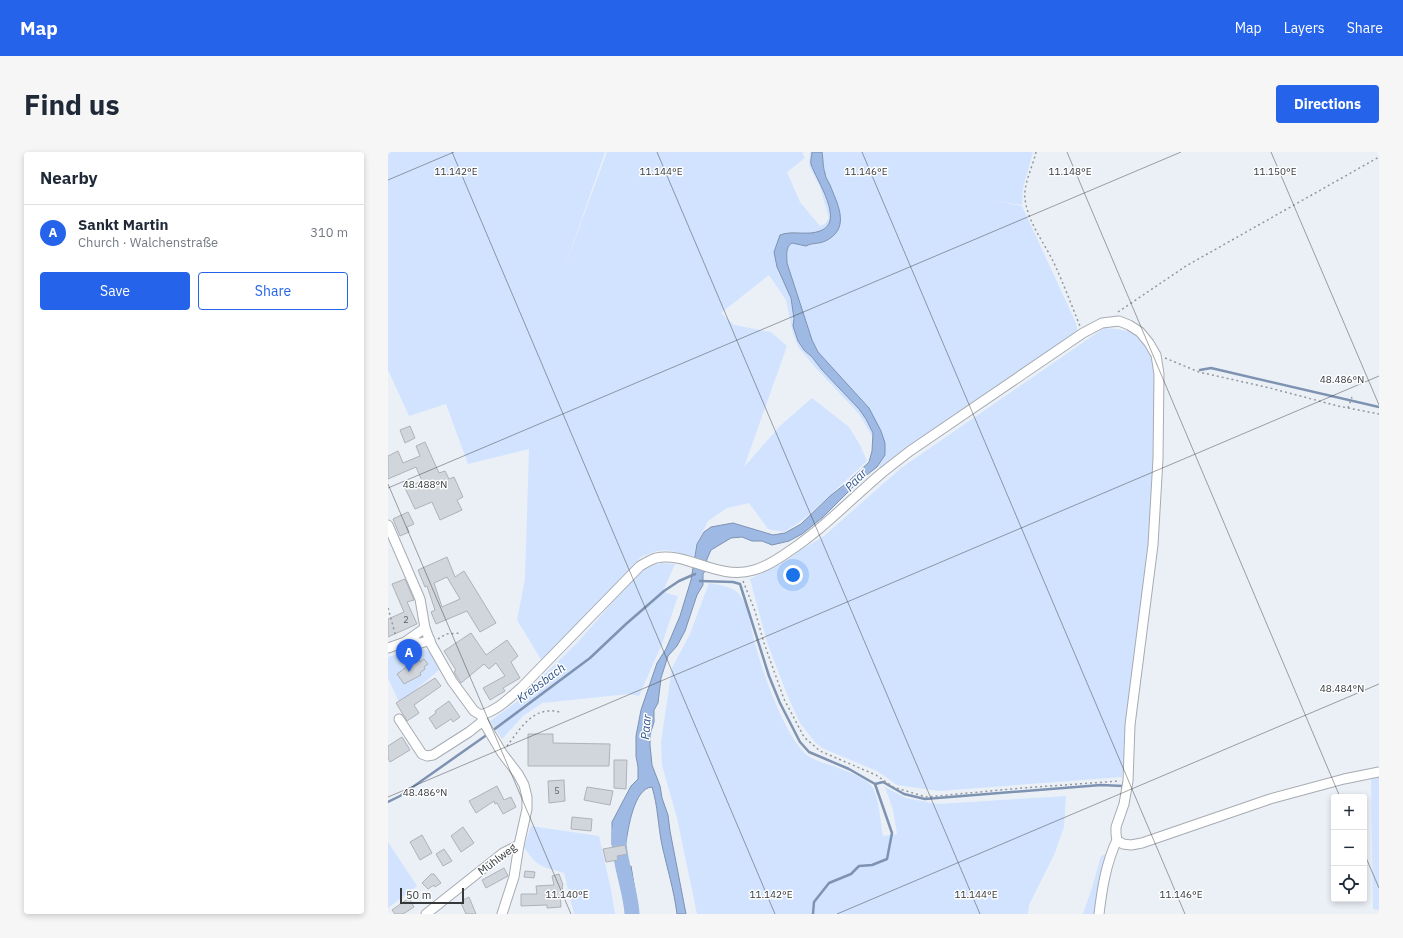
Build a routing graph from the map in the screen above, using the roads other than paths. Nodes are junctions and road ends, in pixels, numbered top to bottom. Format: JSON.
{"nodes":[{"id":1,"x":388,"y":525,"type":"edge"},
{"id":2,"x":425,"y":628,"type":"junction"},
{"id":3,"x":430,"y":642,"type":"junction"},
{"id":4,"x":397,"y":645,"type":"edge"},
{"id":5,"x":399,"y":718,"type":"dead end"},
{"id":6,"x":484,"y":721,"type":"junction"},
{"id":7,"x":1379,"y":772,"type":"edge"},
{"id":8,"x":1117,"y":840,"type":"junction"},
{"id":9,"x":519,"y":845,"type":"junction"},
{"id":10,"x":426,"y":914,"type":"edge"},
{"id":11,"x":502,"y":914,"type":"edge"},
{"id":12,"x":1099,"y":914,"type":"edge"}],
"edges":[{"from":1,"to":2,"type":"street","name":"Mühlweg"},
{"from":2,"to":3,"type":"street","name":"Mühlweg"},
{"from":2,"to":4,"type":"street"},
{"from":3,"to":4,"type":"street"},
{"from":3,"to":6,"type":"street","name":"Mühlweg"},
{"from":5,"to":6,"type":"street"},
{"from":6,"to":8,"type":"street"},
{"from":6,"to":9,"type":"street","name":"Mühlweg"},
{"from":7,"to":8,"type":"street"},
{"from":8,"to":12,"type":"street"},
{"from":9,"to":10,"type":"street","name":"Mühlweg"},
{"from":9,"to":11,"type":"street"}]}
